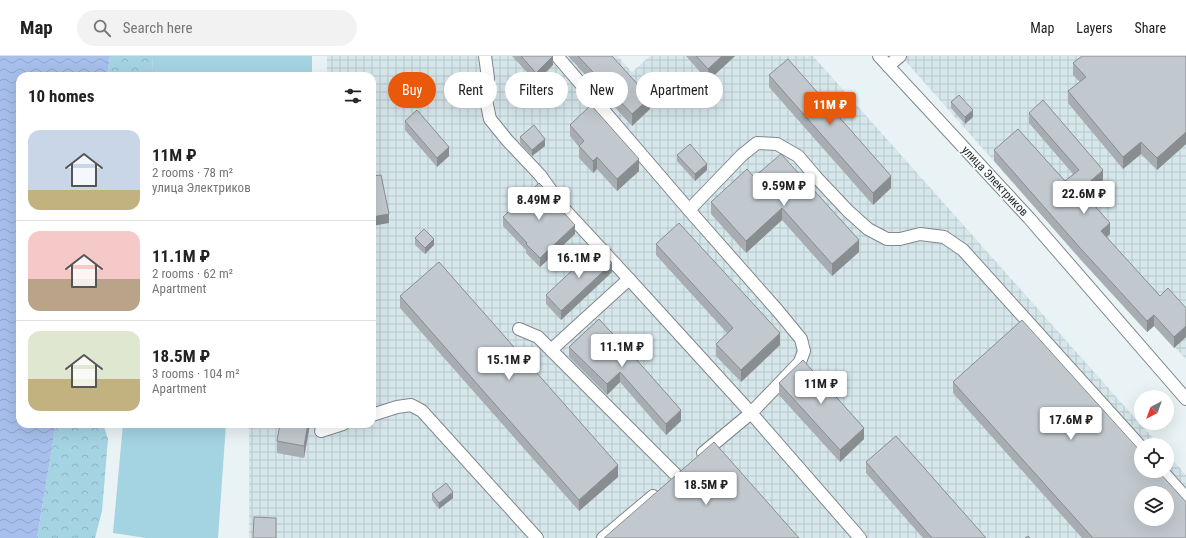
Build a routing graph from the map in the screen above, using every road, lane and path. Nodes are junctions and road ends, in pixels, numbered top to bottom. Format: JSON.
{"nodes":[{"id":1,"x":485,"y":56,"type":"edge"},
{"id":2,"x":556,"y":56,"type":"edge"},
{"id":3,"x":879,"y":56,"type":"edge"},
{"id":4,"x":900,"y":56,"type":"edge"},
{"id":5,"x":888,"y":66,"type":"junction"},
{"id":6,"x":688,"y":210,"type":"junction"},
{"id":7,"x":629,"y":279,"type":"junction"},
{"id":8,"x":519,"y":329,"type":"dead end"},
{"id":9,"x":551,"y":350,"type":"junction"},
{"id":10,"x":1186,"y":399,"type":"edge"},
{"id":11,"x":751,"y":413,"type":"junction"},
{"id":12,"x":376,"y":414,"type":"edge"},
{"id":13,"x":330,"y":428,"type":"edge"},
{"id":14,"x":321,"y":431,"type":"dead end"},
{"id":15,"x":1134,"y":439,"type":"edge"},
{"id":16,"x":677,"y":476,"type":"junction"},
{"id":17,"x":1168,"y":478,"type":"edge"},
{"id":18,"x":1186,"y":498,"type":"edge"},
{"id":19,"x":537,"y":538,"type":"edge"},
{"id":20,"x":603,"y":538,"type":"edge"},
{"id":21,"x":860,"y":538,"type":"edge"}],
"edges":[{"from":1,"to":7,"type":"street"},
{"from":2,"to":6,"type":"street"},
{"from":3,"to":5,"type":"street","name":"улица Электриков"},
{"from":4,"to":5,"type":"street"},
{"from":5,"to":10,"type":"street","name":"улица Электриков"},
{"from":6,"to":11,"type":"street"},
{"from":6,"to":15,"type":"street"},
{"from":7,"to":9,"type":"street"},
{"from":7,"to":11,"type":"street"},
{"from":8,"to":9,"type":"street"},
{"from":9,"to":16,"type":"street"},
{"from":11,"to":16,"type":"street"},
{"from":11,"to":21,"type":"street"},
{"from":12,"to":19,"type":"street"},
{"from":13,"to":14,"type":"street"},
{"from":16,"to":20,"type":"street"},
{"from":17,"to":18,"type":"street"}]}
